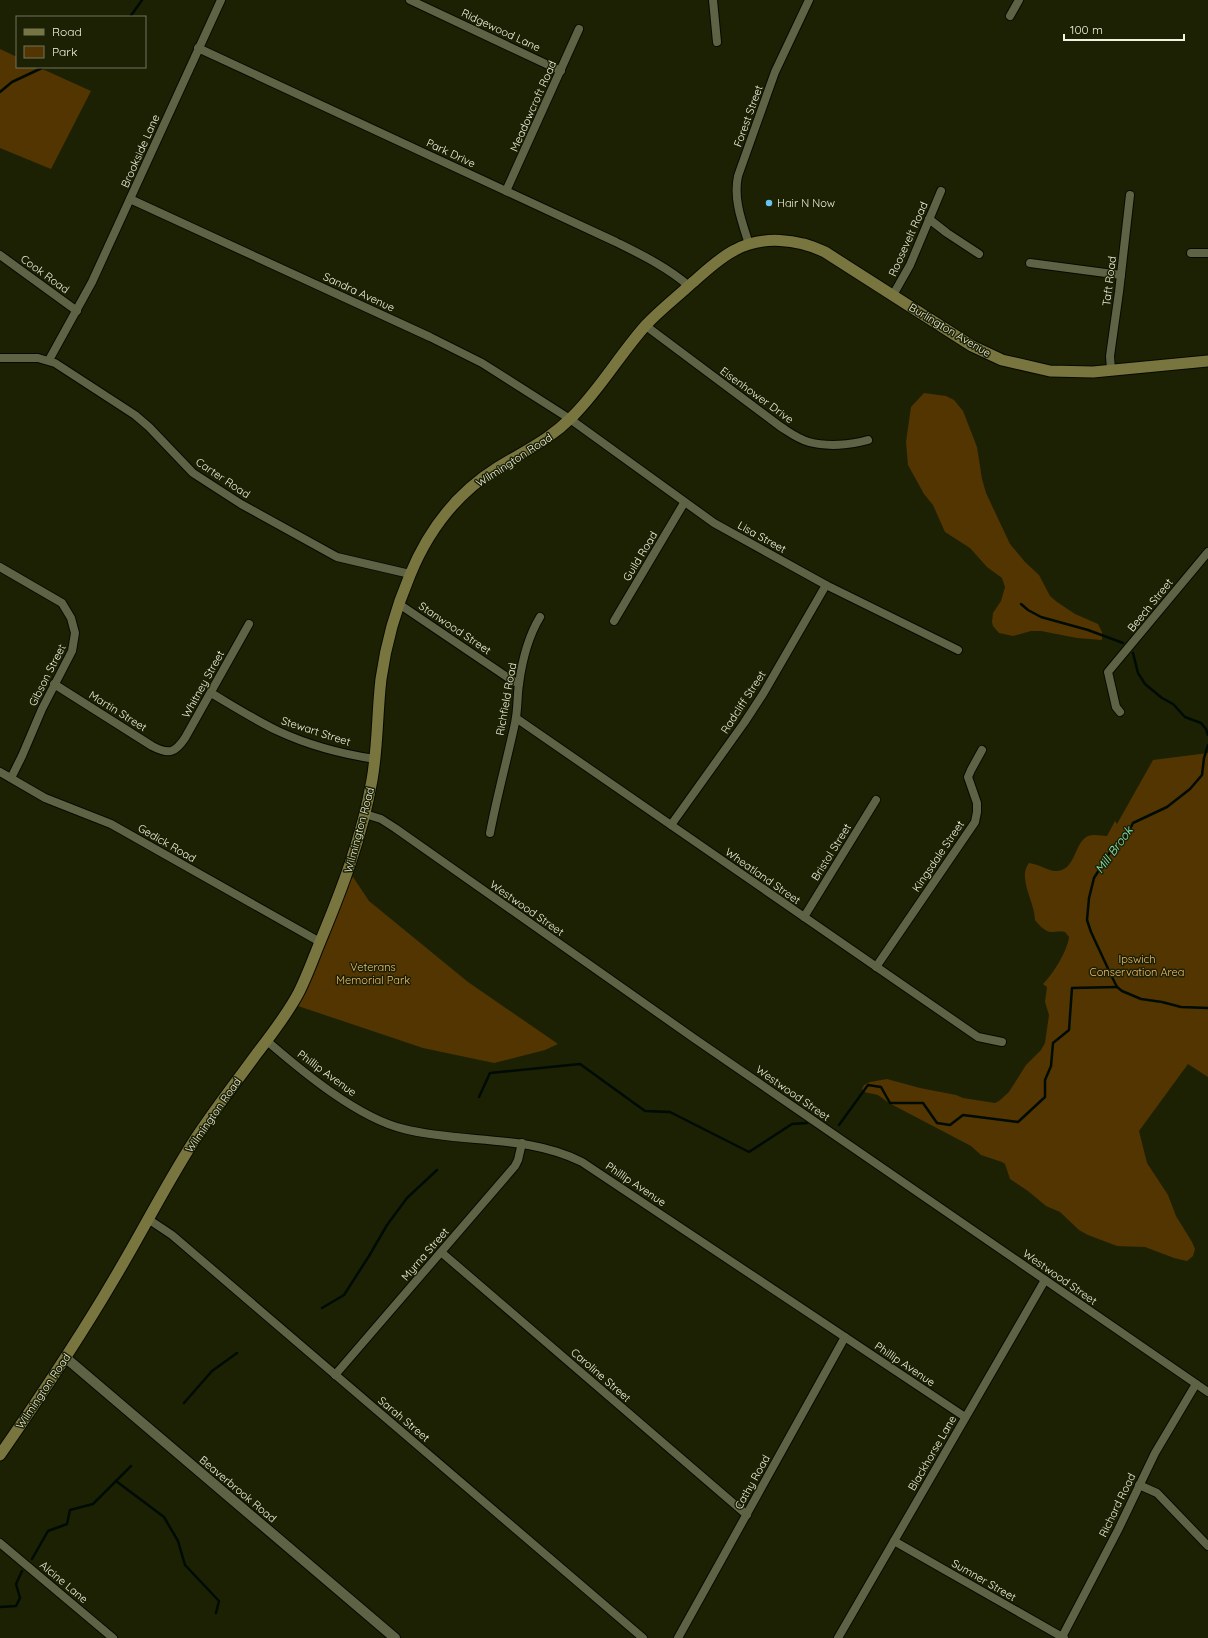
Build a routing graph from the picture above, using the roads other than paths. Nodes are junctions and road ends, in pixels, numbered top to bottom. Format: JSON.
{"nodes":[{"id":1,"x":221,"y":0,"type":"edge"},
{"id":2,"x":410,"y":0,"type":"edge"},
{"id":3,"x":713,"y":0,"type":"edge"},
{"id":4,"x":809,"y":0,"type":"edge"},
{"id":5,"x":1019,"y":0,"type":"edge"},
{"id":6,"x":1010,"y":16,"type":"dead end"},
{"id":7,"x":579,"y":29,"type":"dead end"},
{"id":8,"x":717,"y":42,"type":"dead end"},
{"id":9,"x":198,"y":48,"type":"junction"},
{"id":10,"x":561,"y":71,"type":"junction"},
{"id":11,"x":506,"y":191,"type":"junction"},
{"id":12,"x":941,"y":191,"type":"dead end"},
{"id":13,"x":1130,"y":195,"type":"dead end"},
{"id":14,"x":130,"y":199,"type":"junction"},
{"id":15,"x":929,"y":219,"type":"junction"},
{"id":16,"x":749,"y":244,"type":"junction"},
{"id":17,"x":733,"y":251,"type":"joint"},
{"id":18,"x":1191,"y":253,"type":"dead end"},
{"id":19,"x":979,"y":254,"type":"dead end"},
{"id":20,"x":1208,"y":254,"type":"edge"},
{"id":21,"x":0,"y":255,"type":"edge"},
{"id":22,"x":1030,"y":263,"type":"dead end"},
{"id":23,"x":1121,"y":275,"type":"junction"},
{"id":24,"x":689,"y":286,"type":"junction"},
{"id":25,"x":893,"y":295,"type":"junction"},
{"id":26,"x":77,"y":311,"type":"junction"},
{"id":27,"x":646,"y":326,"type":"junction"},
{"id":28,"x":0,"y":358,"type":"edge"},
{"id":29,"x":49,"y":360,"type":"junction"},
{"id":30,"x":1208,"y":361,"type":"edge"},
{"id":31,"x":1111,"y":370,"type":"junction"},
{"id":32,"x":570,"y":419,"type":"junction"},
{"id":33,"x":868,"y":440,"type":"dead end"},
{"id":34,"x":684,"y":503,"type":"junction"},
{"id":35,"x":1208,"y":552,"type":"edge"},
{"id":36,"x":0,"y":567,"type":"edge"},
{"id":37,"x":410,"y":574,"type":"junction"},
{"id":38,"x":826,"y":585,"type":"junction"},
{"id":39,"x":399,"y":604,"type":"junction"},
{"id":40,"x":540,"y":617,"type":"dead end"},
{"id":41,"x":614,"y":621,"type":"dead end"},
{"id":42,"x":249,"y":624,"type":"dead end"},
{"id":43,"x":958,"y":650,"type":"dead end"},
{"id":44,"x":54,"y":684,"type":"junction"},
{"id":45,"x":519,"y":684,"type":"junction"},
{"id":46,"x":211,"y":693,"type":"junction"},
{"id":47,"x":1120,"y":712,"type":"dead end"},
{"id":48,"x":516,"y":718,"type":"junction"},
{"id":49,"x":982,"y":750,"type":"dead end"},
{"id":50,"x":172,"y":751,"type":"joint"},
{"id":51,"x":375,"y":759,"type":"junction"},
{"id":52,"x":0,"y":772,"type":"edge"},
{"id":53,"x":11,"y":778,"type":"junction"},
{"id":54,"x":876,"y":800,"type":"dead end"},
{"id":55,"x":365,"y":814,"type":"junction"},
{"id":56,"x":671,"y":825,"type":"junction"},
{"id":57,"x":490,"y":833,"type":"dead end"},
{"id":58,"x":804,"y":917,"type":"junction"},
{"id":59,"x":320,"y":942,"type":"junction"},
{"id":60,"x":876,"y":967,"type":"junction"},
{"id":61,"x":267,"y":1041,"type":"junction"},
{"id":62,"x":1002,"y":1042,"type":"dead end"},
{"id":63,"x":522,"y":1143,"type":"junction"},
{"id":64,"x":148,"y":1220,"type":"junction"},
{"id":65,"x":441,"y":1252,"type":"junction"},
{"id":66,"x":1045,"y":1280,"type":"junction"},
{"id":67,"x":845,"y":1337,"type":"junction"},
{"id":68,"x":66,"y":1358,"type":"junction"},
{"id":69,"x":335,"y":1376,"type":"junction"},
{"id":70,"x":1196,"y":1384,"type":"junction"},
{"id":71,"x":1208,"y":1392,"type":"edge"},
{"id":72,"x":965,"y":1417,"type":"junction"},
{"id":73,"x":0,"y":1455,"type":"edge"},
{"id":74,"x":1139,"y":1485,"type":"junction"},
{"id":75,"x":747,"y":1515,"type":"junction"},
{"id":76,"x":894,"y":1541,"type":"junction"},
{"id":77,"x":0,"y":1543,"type":"edge"},
{"id":78,"x":1208,"y":1546,"type":"edge"},
{"id":79,"x":113,"y":1638,"type":"edge"},
{"id":80,"x":395,"y":1638,"type":"edge"},
{"id":81,"x":643,"y":1638,"type":"edge"},
{"id":82,"x":678,"y":1638,"type":"edge"},
{"id":83,"x":838,"y":1638,"type":"edge"},
{"id":84,"x":1063,"y":1638,"type":"edge"}],
"edges":[{"from":1,"to":9,"type":"street","name":"Brookside Lane"},
{"from":2,"to":10,"type":"street","name":"Ridgewood Lane"},
{"from":3,"to":8,"type":"street"},
{"from":4,"to":16,"type":"street","name":"Forest Street"},
{"from":5,"to":6,"type":"street"},
{"from":7,"to":10,"type":"street","name":"Meadowcroft Road"},
{"from":9,"to":11,"type":"street","name":"Park Drive"},
{"from":9,"to":14,"type":"street","name":"Brookside Lane"},
{"from":10,"to":11,"type":"street","name":"Meadowcroft Road"},
{"from":11,"to":24,"type":"street","name":"Park Drive"},
{"from":12,"to":15,"type":"street","name":"Roosevelt Road"},
{"from":13,"to":23,"type":"street","name":"Taft Road"},
{"from":14,"to":26,"type":"street","name":"Brookside Lane"},
{"from":14,"to":32,"type":"street","name":"Sandra Avenue"},
{"from":15,"to":19,"type":"street"},
{"from":15,"to":25,"type":"street","name":"Roosevelt Road"},
{"from":16,"to":17,"type":"main road","name":"Burlington Avenue"},
{"from":16,"to":25,"type":"main road","name":"Burlington Avenue"},
{"from":17,"to":24,"type":"main road","name":"Wilmington Road"},
{"from":18,"to":20,"type":"street"},
{"from":21,"to":26,"type":"street","name":"Cook Road"},
{"from":22,"to":23,"type":"street"},
{"from":23,"to":31,"type":"street","name":"Taft Road"},
{"from":24,"to":27,"type":"main road","name":"Wilmington Road"},
{"from":25,"to":31,"type":"main road","name":"Burlington Avenue"},
{"from":26,"to":29,"type":"street","name":"Brookside Lane"},
{"from":27,"to":32,"type":"main road","name":"Wilmington Road"},
{"from":27,"to":33,"type":"street","name":"Eisenhower Drive"},
{"from":28,"to":29,"type":"street","name":"Carter Road"},
{"from":29,"to":37,"type":"street","name":"Carter Road"},
{"from":30,"to":31,"type":"main road","name":"Burlington Avenue"},
{"from":32,"to":34,"type":"street","name":"Lisa Street"},
{"from":32,"to":37,"type":"main road","name":"Wilmington Road"},
{"from":34,"to":38,"type":"street","name":"Lisa Street"},
{"from":34,"to":41,"type":"street","name":"Guild Road"},
{"from":35,"to":47,"type":"street","name":"Beech Street"},
{"from":36,"to":44,"type":"street","name":"Gibson Street"},
{"from":37,"to":39,"type":"main road","name":"Wilmington Road"},
{"from":38,"to":43,"type":"street","name":"Lisa Street"},
{"from":38,"to":56,"type":"street","name":"Radcliff Street"},
{"from":39,"to":45,"type":"street","name":"Stanwood Street"},
{"from":39,"to":51,"type":"main road","name":"Wilmington Road"},
{"from":40,"to":45,"type":"street","name":"Richfield Road"},
{"from":42,"to":46,"type":"street","name":"Whitney Street"},
{"from":44,"to":50,"type":"street","name":"Martin Street"},
{"from":44,"to":53,"type":"street","name":"Gibson Street"},
{"from":45,"to":48,"type":"street","name":"Richfield Road"},
{"from":46,"to":50,"type":"street","name":"Whitney Street"},
{"from":46,"to":51,"type":"street","name":"Stewart Street"},
{"from":48,"to":56,"type":"street","name":"Wheatland Street"},
{"from":48,"to":57,"type":"street","name":"Richfield Road"},
{"from":49,"to":60,"type":"street","name":"Kingsdale Street"},
{"from":51,"to":55,"type":"main road","name":"Wilmington Road"},
{"from":52,"to":53,"type":"street","name":"Gedick Road"},
{"from":53,"to":59,"type":"street","name":"Gedick Road"},
{"from":54,"to":58,"type":"street","name":"Bristol Street"},
{"from":55,"to":59,"type":"main road","name":"Wilmington Road"},
{"from":55,"to":66,"type":"street","name":"Westwood Street"},
{"from":56,"to":58,"type":"street","name":"Wheatland Street"},
{"from":58,"to":60,"type":"street","name":"Wheatland Street"},
{"from":59,"to":61,"type":"main road","name":"Wilmington Road"},
{"from":60,"to":62,"type":"street","name":"Wheatland Street"},
{"from":61,"to":63,"type":"street","name":"Phillip Avenue"},
{"from":61,"to":64,"type":"main road","name":"Wilmington Road"},
{"from":63,"to":65,"type":"street","name":"Myrna Street"},
{"from":63,"to":67,"type":"street","name":"Phillip Avenue"},
{"from":64,"to":68,"type":"main road","name":"Wilmington Road"},
{"from":64,"to":69,"type":"street","name":"Sarah Street"},
{"from":65,"to":69,"type":"street","name":"Myrna Street"},
{"from":65,"to":75,"type":"street","name":"Caroline Street"},
{"from":66,"to":70,"type":"street","name":"Westwood Street"},
{"from":66,"to":72,"type":"street","name":"Blackhorse Lane"},
{"from":67,"to":72,"type":"street","name":"Phillip Avenue"},
{"from":67,"to":75,"type":"street","name":"Cathy Road"},
{"from":68,"to":73,"type":"main road","name":"Wilmington Road"},
{"from":68,"to":80,"type":"street","name":"Beaverbrook Road"},
{"from":69,"to":81,"type":"street","name":"Sarah Street"},
{"from":70,"to":71,"type":"street","name":"Westwood Street"},
{"from":70,"to":74,"type":"street","name":"Richard Road"},
{"from":72,"to":76,"type":"street","name":"Blackhorse Lane"},
{"from":74,"to":78,"type":"street"},
{"from":74,"to":84,"type":"street","name":"Richard Road"},
{"from":75,"to":82,"type":"street","name":"Cathy Road"},
{"from":76,"to":83,"type":"street","name":"Blackhorse Lane"},
{"from":76,"to":84,"type":"street","name":"Sumner Street"},
{"from":77,"to":79,"type":"street","name":"Alcine Lane"}]}
